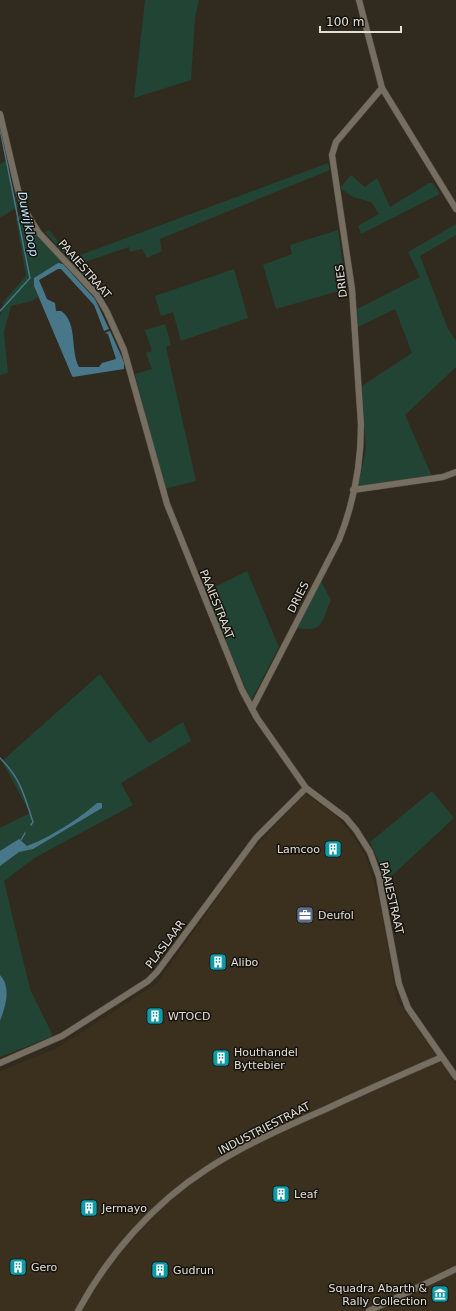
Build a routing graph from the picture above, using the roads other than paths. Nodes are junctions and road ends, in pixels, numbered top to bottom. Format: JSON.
{"nodes":[{"id":1,"x":359,"y":0,"type":"edge"},
{"id":2,"x":382,"y":88,"type":"junction"},
{"id":3,"x":0,"y":114,"type":"edge"},
{"id":4,"x":456,"y":209,"type":"edge"},
{"id":5,"x":456,"y":472,"type":"edge"},
{"id":6,"x":353,"y":490,"type":"junction"},
{"id":7,"x":252,"y":709,"type":"junction"},
{"id":8,"x":306,"y":788,"type":"junction"},
{"id":9,"x":442,"y":1057,"type":"junction"},
{"id":10,"x":0,"y":1063,"type":"edge"},
{"id":11,"x":456,"y":1077,"type":"edge"},
{"id":12,"x":456,"y":1269,"type":"edge"},
{"id":13,"x":78,"y":1311,"type":"edge"},
{"id":14,"x":369,"y":1311,"type":"edge"}],
"edges":[{"from":1,"to":2,"type":"street"},
{"from":2,"to":4,"type":"street"},
{"from":2,"to":6,"type":"street","name":"DRIES"},
{"from":3,"to":7,"type":"street","name":"PAAIESTRAAT"},
{"from":5,"to":6,"type":"street"},
{"from":6,"to":7,"type":"street","name":"DRIES"},
{"from":7,"to":8,"type":"street","name":"PAAIESTRAAT"},
{"from":8,"to":9,"type":"street","name":"PAAIESTRAAT"},
{"from":8,"to":10,"type":"street","name":"PLASLAAR"},
{"from":9,"to":11,"type":"street","name":"PAAIESTRAAT"},
{"from":9,"to":13,"type":"street","name":"INDUSTRIESTRAAT"},
{"from":12,"to":14,"type":"street"}]}
